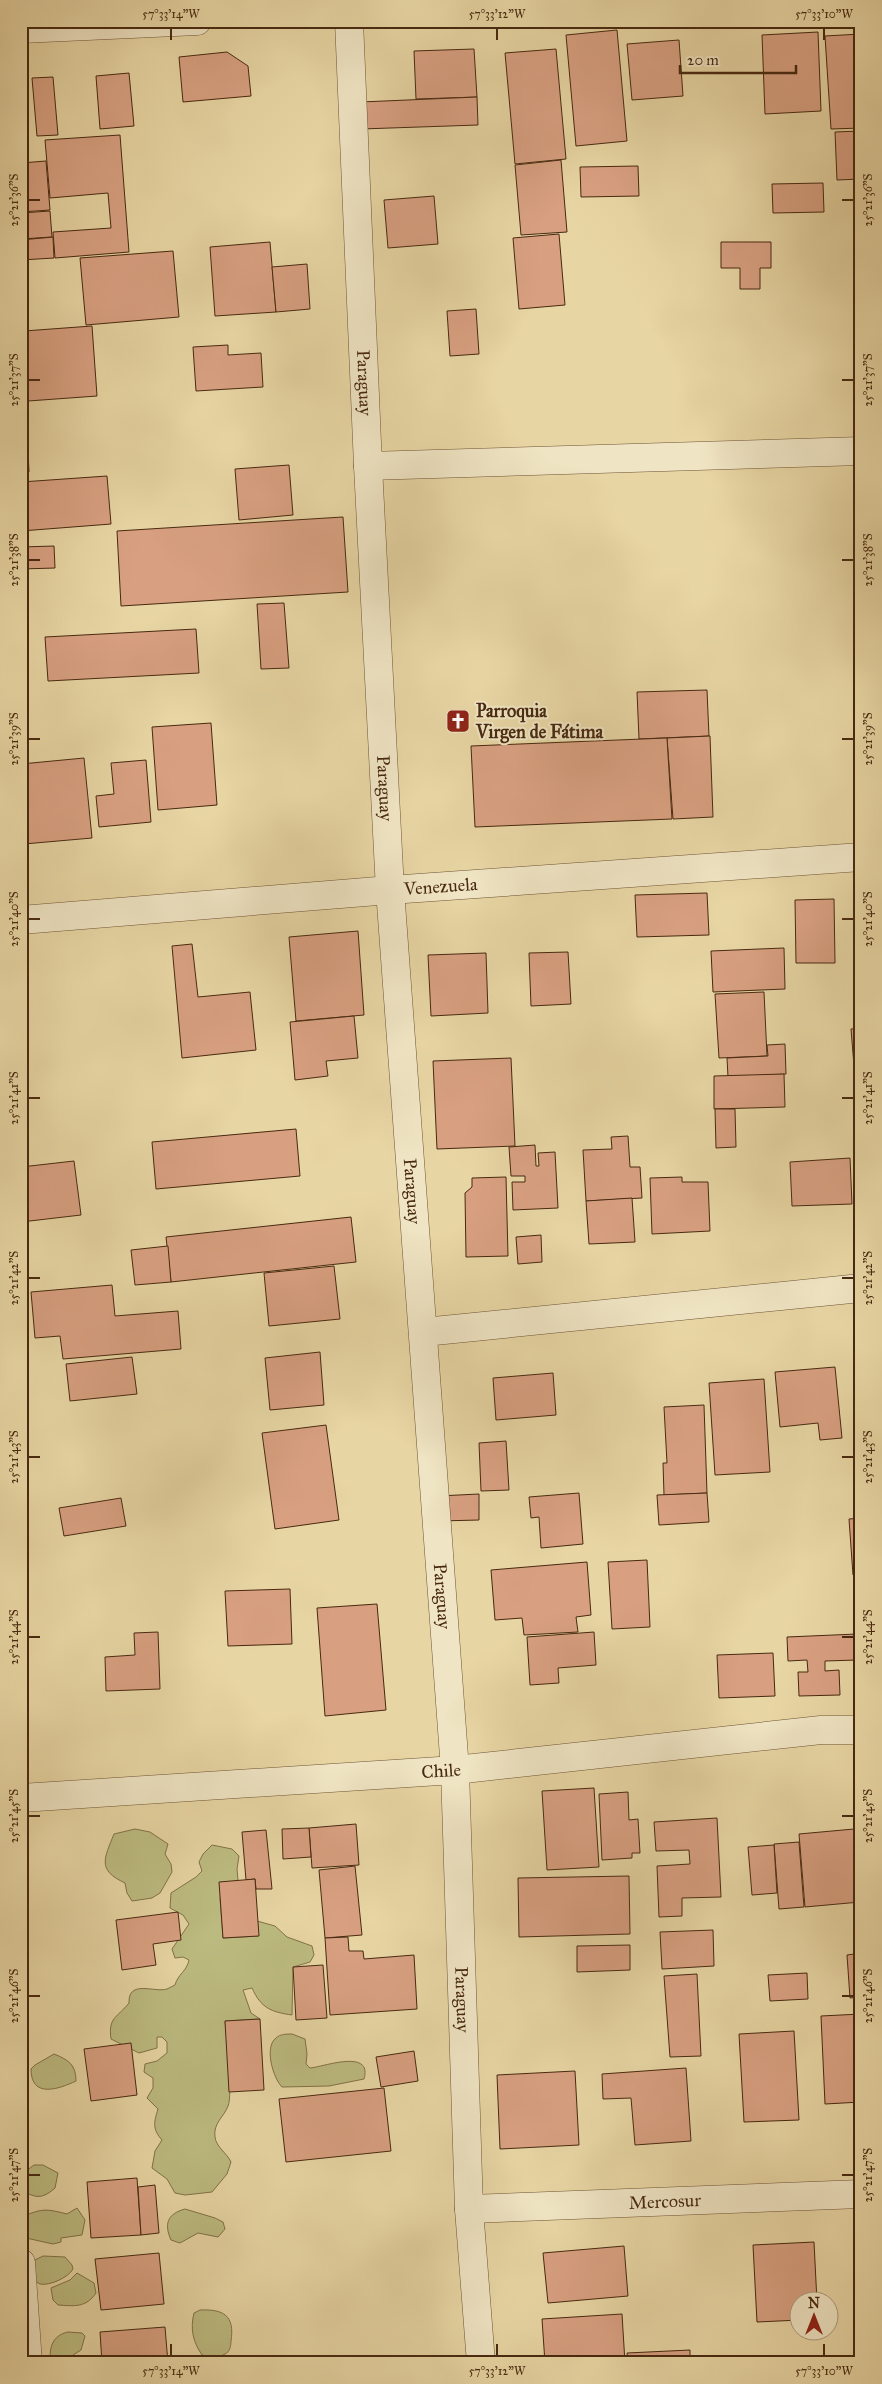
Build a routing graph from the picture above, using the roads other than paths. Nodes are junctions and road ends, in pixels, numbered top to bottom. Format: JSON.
{"nodes":[{"id":1,"x":197,"y":21,"type":"edge"},
{"id":2,"x":349,"y":21,"type":"edge"},
{"id":3,"x":21,"y":28,"type":"edge"},
{"id":4,"x":861,"y":451,"type":"edge"},
{"id":5,"x":368,"y":466,"type":"junction"},
{"id":6,"x":861,"y":857,"type":"edge"},
{"id":7,"x":390,"y":890,"type":"junction"},
{"id":8,"x":21,"y":920,"type":"edge"},
{"id":9,"x":861,"y":1288,"type":"edge"},
{"id":10,"x":424,"y":1332,"type":"junction"},
{"id":11,"x":861,"y":1730,"type":"edge"},
{"id":12,"x":455,"y":1770,"type":"junction"},
{"id":13,"x":21,"y":1798,"type":"edge"},
{"id":14,"x":861,"y":2194,"type":"edge"},
{"id":15,"x":470,"y":2209,"type":"junction"},
{"id":16,"x":21,"y":2263,"type":"edge"},
{"id":17,"x":28,"y":2363,"type":"edge"},
{"id":18,"x":481,"y":2363,"type":"edge"}],
"edges":[{"from":1,"to":3,"type":"street"},
{"from":2,"to":5,"type":"street","name":"Paraguay"},
{"from":4,"to":5,"type":"street"},
{"from":5,"to":7,"type":"street","name":"Paraguay"},
{"from":6,"to":7,"type":"street","name":"Venezuela"},
{"from":7,"to":8,"type":"street","name":"Venezuela"},
{"from":7,"to":10,"type":"street","name":"Paraguay"},
{"from":9,"to":10,"type":"street"},
{"from":10,"to":12,"type":"street","name":"Paraguay"},
{"from":11,"to":12,"type":"street","name":"Chile"},
{"from":12,"to":13,"type":"street","name":"Chile"},
{"from":12,"to":15,"type":"street","name":"Paraguay"},
{"from":14,"to":15,"type":"street","name":"Mercosur"},
{"from":15,"to":18,"type":"street","name":"Paraguay"},
{"from":16,"to":17,"type":"street"}]}
